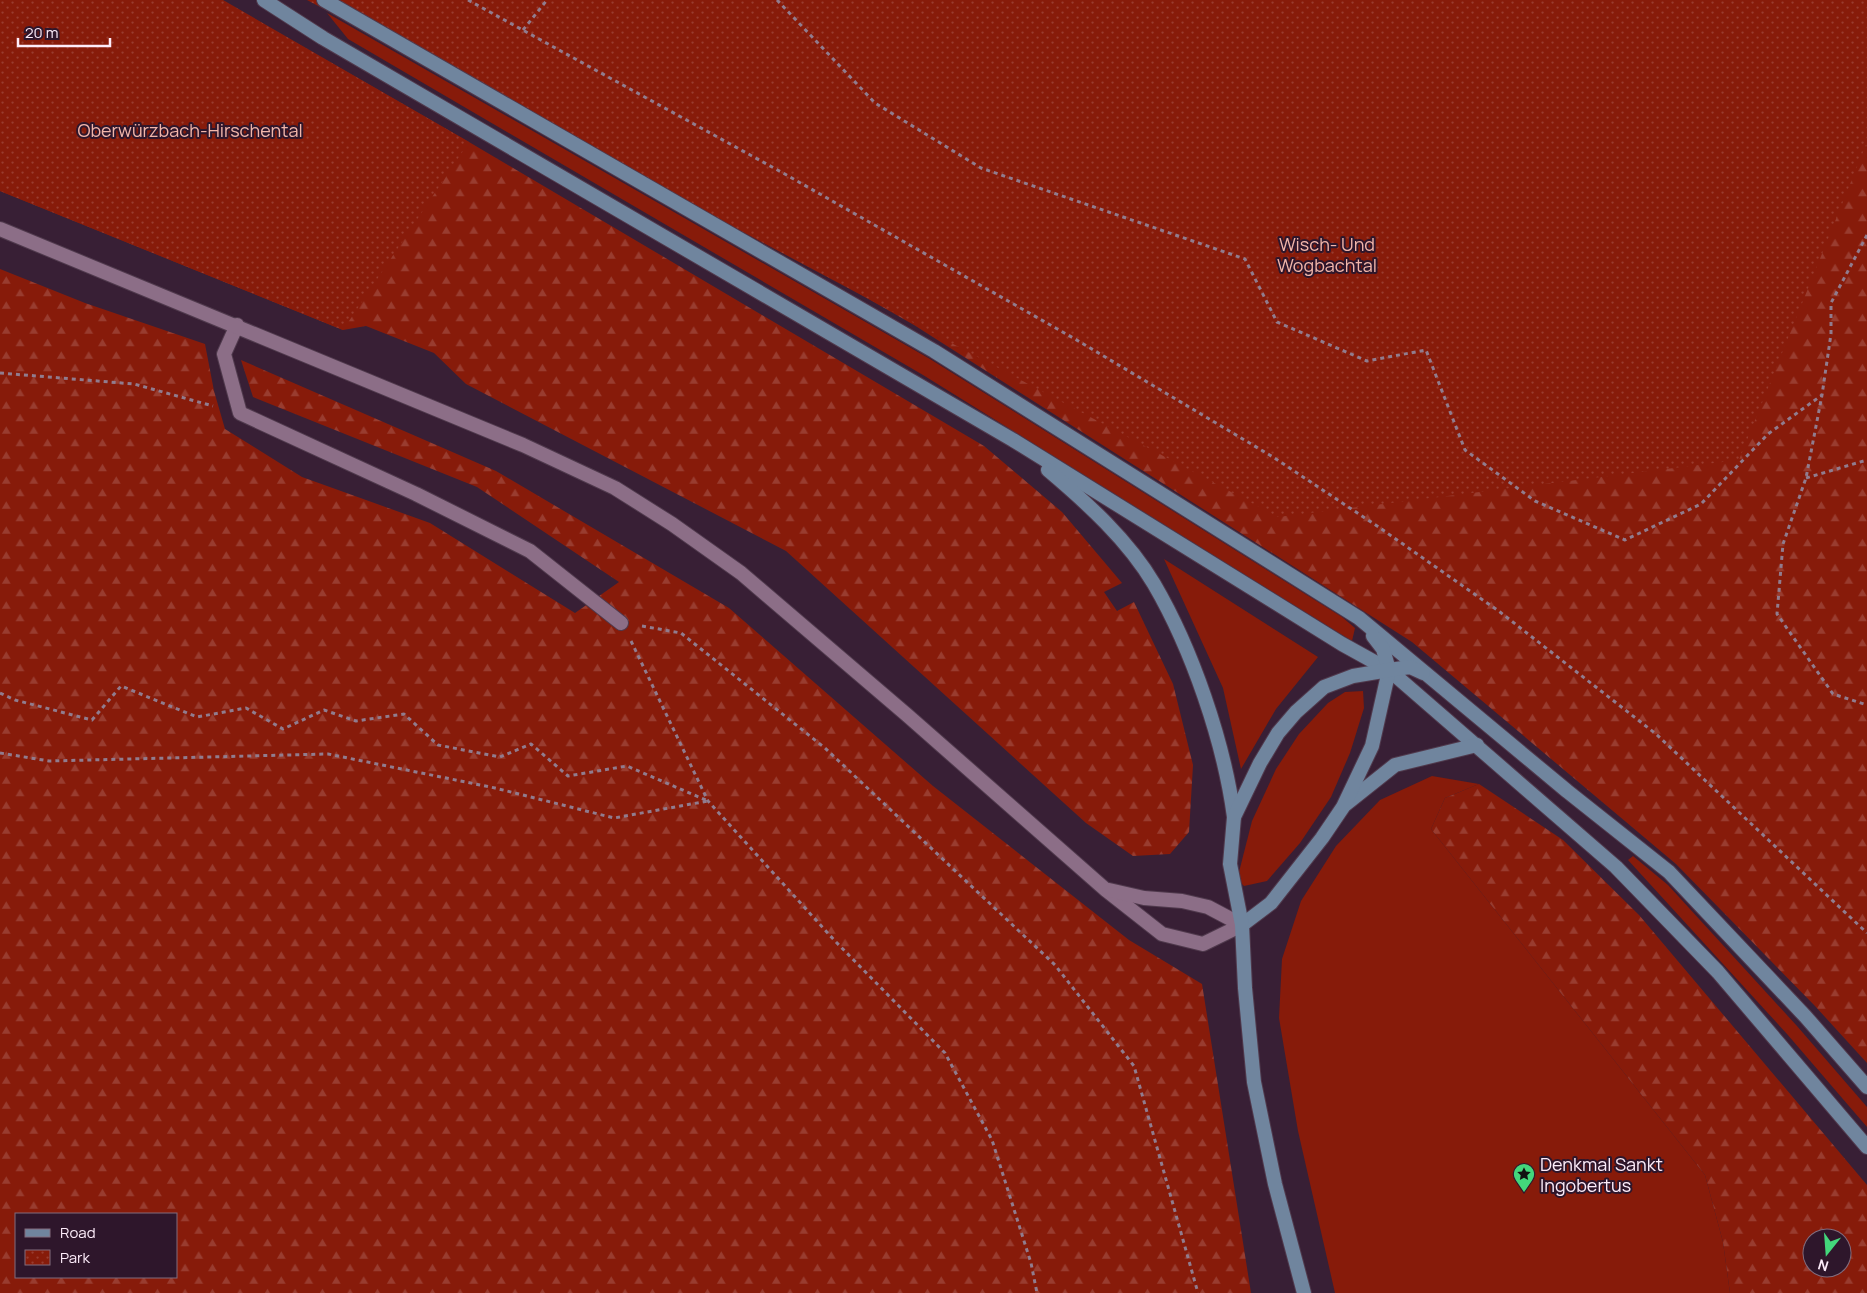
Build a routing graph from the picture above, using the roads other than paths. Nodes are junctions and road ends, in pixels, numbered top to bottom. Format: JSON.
{"nodes":[{"id":1,"x":264,"y":0,"type":"edge"},
{"id":2,"x":324,"y":0,"type":"edge"},
{"id":3,"x":0,"y":229,"type":"edge"},
{"id":4,"x":237,"y":325,"type":"junction"},
{"id":5,"x":1013,"y":440,"type":"junction"},
{"id":6,"x":1359,"y":618,"type":"junction"},
{"id":7,"x":621,"y":623,"type":"road end"},
{"id":8,"x":1390,"y":670,"type":"junction"},
{"id":9,"x":1429,"y":676,"type":"junction"},
{"id":10,"x":1477,"y":745,"type":"junction"},
{"id":11,"x":1343,"y":807,"type":"junction"},
{"id":12,"x":1234,"y":817,"type":"junction"},
{"id":13,"x":1106,"y":890,"type":"junction"},
{"id":14,"x":1242,"y":925,"type":"junction"},
{"id":15,"x":1867,"y":1087,"type":"edge"},
{"id":16,"x":1867,"y":1146,"type":"edge"},
{"id":17,"x":1304,"y":1293,"type":"edge"}],
"edges":[{"from":1,"to":5,"type":"main road"},
{"from":2,"to":6,"type":"main road"},
{"from":3,"to":4,"type":"street"},
{"from":4,"to":7,"type":"street"},
{"from":4,"to":13,"type":"street"},
{"from":5,"to":8,"type":"main road"},
{"from":5,"to":12,"type":"main road"},
{"from":6,"to":8,"type":"main road"},
{"from":6,"to":9,"type":"main road"},
{"from":8,"to":9,"type":"main road"},
{"from":8,"to":10,"type":"main road"},
{"from":8,"to":11,"type":"main road"},
{"from":8,"to":12,"type":"main road"},
{"from":9,"to":15,"type":"main road"},
{"from":10,"to":11,"type":"main road"},
{"from":10,"to":16,"type":"main road"},
{"from":11,"to":14,"type":"main road"},
{"from":12,"to":14,"type":"main road"},
{"from":13,"to":14,"type":"street"},
{"from":13,"to":14,"type":"street"},
{"from":14,"to":17,"type":"main road"}]}
